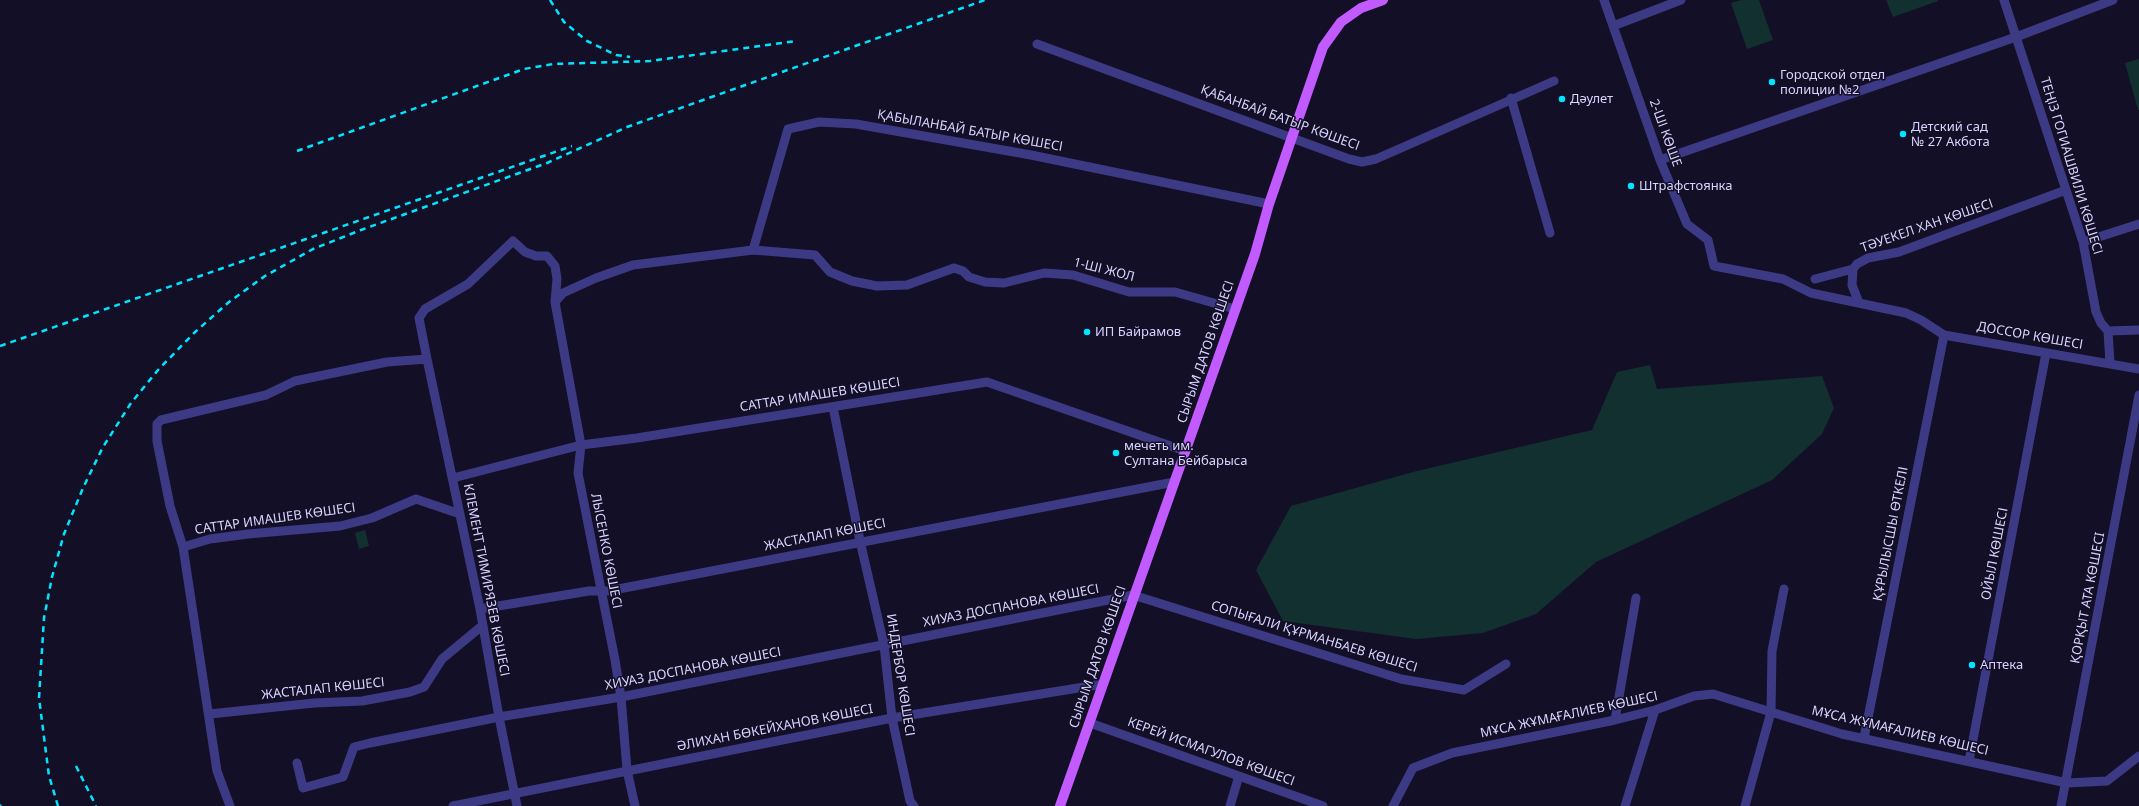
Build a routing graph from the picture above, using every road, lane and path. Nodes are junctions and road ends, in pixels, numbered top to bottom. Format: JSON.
{"nodes":[{"id":1,"x":1383,"y":0,"type":"edge"},
{"id":2,"x":1604,"y":0,"type":"edge"},
{"id":3,"x":1681,"y":0,"type":"edge"},
{"id":4,"x":2004,"y":0,"type":"edge"},
{"id":5,"x":2113,"y":0,"type":"edge"},
{"id":6,"x":1613,"y":26,"type":"junction"},
{"id":7,"x":2016,"y":37,"type":"junction"},
{"id":8,"x":1037,"y":44,"type":"dead end"},
{"id":9,"x":1554,"y":81,"type":"dead end"},
{"id":10,"x":1511,"y":98,"type":"junction"},
{"id":11,"x":1292,"y":137,"type":"junction"},
{"id":12,"x":1660,"y":160,"type":"junction"},
{"id":13,"x":2066,"y":190,"type":"junction"},
{"id":14,"x":1269,"y":204,"type":"junction"},
{"id":15,"x":2139,"y":224,"type":"edge"},
{"id":16,"x":1550,"y":233,"type":"dead end"},
{"id":17,"x":2083,"y":242,"type":"junction"},
{"id":18,"x":752,"y":250,"type":"junction"},
{"id":19,"x":1714,"y":266,"type":"joint"},
{"id":20,"x":1853,"y":269,"type":"junction"},
{"id":21,"x":1815,"y":279,"type":"dead end"},
{"id":22,"x":555,"y":302,"type":"junction"},
{"id":23,"x":1858,"y":303,"type":"junction"},
{"id":24,"x":1235,"y":309,"type":"junction"},
{"id":25,"x":2139,"y":330,"type":"edge"},
{"id":26,"x":2108,"y":331,"type":"junction"},
{"id":27,"x":1944,"y":335,"type":"junction"},
{"id":28,"x":2046,"y":353,"type":"junction"},
{"id":29,"x":428,"y":359,"type":"junction"},
{"id":30,"x":2110,"y":363,"type":"junction"},
{"id":31,"x":2139,"y":369,"type":"edge"},
{"id":32,"x":2139,"y":395,"type":"edge"},
{"id":33,"x":833,"y":407,"type":"junction"},
{"id":34,"x":581,"y":445,"type":"junction"},
{"id":35,"x":1185,"y":451,"type":"junction"},
{"id":36,"x":453,"y":478,"type":"junction"},
{"id":37,"x":1174,"y":482,"type":"junction"},
{"id":38,"x":460,"y":514,"type":"junction"},
{"id":39,"x":860,"y":541,"type":"junction"},
{"id":40,"x":183,"y":547,"type":"junction"},
{"id":41,"x":1784,"y":589,"type":"dead end"},
{"id":42,"x":600,"y":591,"type":"junction"},
{"id":43,"x":1133,"y":595,"type":"junction"},
{"id":44,"x":1636,"y":598,"type":"dead end"},
{"id":45,"x":480,"y":610,"type":"junction"},
{"id":46,"x":483,"y":625,"type":"junction"},
{"id":47,"x":884,"y":645,"type":"junction"},
{"id":48,"x":1506,"y":664,"type":"dead end"},
{"id":49,"x":1103,"y":684,"type":"junction"},
{"id":50,"x":621,"y":697,"type":"junction"},
{"id":51,"x":1655,"y":710,"type":"junction"},
{"id":52,"x":1771,"y":712,"type":"junction"},
{"id":53,"x":210,"y":714,"type":"junction"},
{"id":54,"x":498,"y":717,"type":"junction"},
{"id":55,"x":892,"y":718,"type":"junction"},
{"id":56,"x":1615,"y":720,"type":"junction"},
{"id":57,"x":1090,"y":723,"type":"junction"},
{"id":58,"x":1864,"y":738,"type":"junction"},
{"id":59,"x":2139,"y":756,"type":"edge"},
{"id":60,"x":1969,"y":761,"type":"junction"},
{"id":61,"x":297,"y":763,"type":"dead end"},
{"id":62,"x":627,"y":770,"type":"junction"},
{"id":63,"x":1239,"y":776,"type":"junction"},
{"id":64,"x":2067,"y":782,"type":"junction"},
{"id":65,"x":516,"y":794,"type":"junction"},
{"id":66,"x":230,"y":806,"type":"edge"},
{"id":67,"x":453,"y":806,"type":"edge"},
{"id":68,"x":517,"y":806,"type":"edge"},
{"id":69,"x":635,"y":806,"type":"edge"},
{"id":70,"x":914,"y":806,"type":"edge"},
{"id":71,"x":1060,"y":806,"type":"edge"},
{"id":72,"x":1230,"y":806,"type":"edge"},
{"id":73,"x":1323,"y":806,"type":"edge"},
{"id":74,"x":1393,"y":806,"type":"edge"},
{"id":75,"x":1625,"y":806,"type":"edge"},
{"id":76,"x":1745,"y":806,"type":"edge"},
{"id":77,"x":2061,"y":806,"type":"edge"}],
"edges":[{"from":1,"to":11,"type":"main road","name":"СЫРЫМ ДАТОВ КӨШЕСІ"},
{"from":2,"to":6,"type":"street","name":"2-ШІ КӨШЕ"},
{"from":3,"to":6,"type":"street"},
{"from":4,"to":7,"type":"street","name":"ТЕҢІЗ ГОГИАШВИЛИ КӨШЕСІ"},
{"from":5,"to":7,"type":"street"},
{"from":6,"to":12,"type":"street","name":"2-ШІ КӨШЕ"},
{"from":7,"to":12,"type":"street"},
{"from":7,"to":13,"type":"street","name":"ТЕҢІЗ ГОГИАШВИЛИ КӨШЕСІ"},
{"from":8,"to":11,"type":"street","name":"ҚАБАНБАЙ БАТЫР КӨШЕСІ"},
{"from":9,"to":10,"type":"street","name":"ҚАБАНБАЙ БАТЫР КӨШЕСІ"},
{"from":10,"to":11,"type":"street","name":"ҚАБАНБАЙ БАТЫР КӨШЕСІ"},
{"from":10,"to":16,"type":"street"},
{"from":11,"to":14,"type":"main road","name":"СЫРЫМ ДАТОВ КӨШЕСІ"},
{"from":12,"to":19,"type":"street","name":"2-ШІ КӨШЕ"},
{"from":13,"to":17,"type":"street","name":"ТЕҢІЗ ГОГИАШВИЛИ КӨШЕСІ"},
{"from":13,"to":20,"type":"street","name":"ТӘУЕКЕЛ ХАН КӨШЕСІ"},
{"from":14,"to":18,"type":"street","name":"ҚАБЫЛАНБАЙ БАТЫР КӨШЕСІ"},
{"from":14,"to":24,"type":"main road","name":"СЫРЫМ ДАТОВ КӨШЕСІ"},
{"from":15,"to":17,"type":"street"},
{"from":17,"to":26,"type":"street","name":"ТЕҢІЗ ГОГИАШВИЛИ КӨШЕСІ"},
{"from":18,"to":22,"type":"street"},
{"from":18,"to":24,"type":"street","name":"1-ШІ ЖОЛ"},
{"from":19,"to":23,"type":"street","name":"ДОССОР КӨШЕСІ"},
{"from":20,"to":21,"type":"street"},
{"from":20,"to":23,"type":"street","name":"ТӘУЕКЕЛ ХАН КӨШЕСІ"},
{"from":22,"to":29,"type":"street"},
{"from":22,"to":34,"type":"street","name":"ЛЫСЕНКО КӨШЕСІ"},
{"from":23,"to":27,"type":"street","name":"ДОССОР КӨШЕСІ"},
{"from":24,"to":35,"type":"main road","name":"СЫРЫМ ДАТОВ КӨШЕСІ"},
{"from":25,"to":26,"type":"street"},
{"from":26,"to":30,"type":"street","name":"ТЕҢІЗ ГОГИАШВИЛИ КӨШЕСІ"},
{"from":27,"to":28,"type":"street","name":"ДОССОР КӨШЕСІ"},
{"from":27,"to":58,"type":"street","name":"ҚҰРЫЛЫСШЫ ӨТКЕЛІ"},
{"from":28,"to":30,"type":"street","name":"ДОССОР КӨШЕСІ"},
{"from":28,"to":60,"type":"street","name":"ОЙЫЛ КӨШЕСІ"},
{"from":29,"to":36,"type":"street","name":"КЛЕМЕНТ ТИМИРЯЗЕВ КӨШЕСІ"},
{"from":29,"to":40,"type":"street"},
{"from":30,"to":31,"type":"street","name":"ДОССОР КӨШЕСІ"},
{"from":32,"to":64,"type":"street","name":"ҚОРҚЫТ АТА КӨШЕСI"},
{"from":33,"to":34,"type":"street","name":"САТТАР ИМАШЕВ КӨШЕСІ"},
{"from":33,"to":35,"type":"street","name":"САТТАР ИМАШЕВ КӨШЕСІ"},
{"from":33,"to":39,"type":"street","name":"ИНДЕРБОР КӨШЕСІ"},
{"from":34,"to":36,"type":"street","name":"САТТАР ИМАШЕВ КӨШЕСІ"},
{"from":34,"to":42,"type":"street","name":"ЛЫСЕНКО КӨШЕСІ"},
{"from":35,"to":37,"type":"main road","name":"СЫРЫМ ДАТОВ КӨШЕСІ"},
{"from":36,"to":38,"type":"street","name":"КЛЕМЕНТ ТИМИРЯЗЕВ КӨШЕСІ"},
{"from":37,"to":39,"type":"street","name":"ЖАСТАЛАП КӨШЕСІ"},
{"from":37,"to":43,"type":"main road","name":"СЫРЫМ ДАТОВ КӨШЕСІ"},
{"from":38,"to":40,"type":"street","name":"САТТАР ИМАШЕВ КӨШЕСІ"},
{"from":38,"to":45,"type":"street","name":"КЛЕМЕНТ ТИМИРЯЗЕВ КӨШЕСІ"},
{"from":39,"to":42,"type":"street","name":"ЖАСТАЛАП КӨШЕСІ"},
{"from":39,"to":47,"type":"street","name":"ИНДЕРБОР КӨШЕСІ"},
{"from":40,"to":53,"type":"street"},
{"from":41,"to":52,"type":"street"},
{"from":42,"to":45,"type":"street","name":"ЖАСТАЛАП КӨШЕСІ"},
{"from":42,"to":50,"type":"street","name":"ЛЫСЕНКО КӨШЕСІ"},
{"from":43,"to":47,"type":"street","name":"ХИУАЗ ДОСПАНОВА КӨШЕСІ"},
{"from":43,"to":48,"type":"street","name":"СОПЫҒАЛИ ҚҰРМАНБАЕВ КӨШЕСІ"},
{"from":43,"to":49,"type":"main road","name":"СЫРЫМ ДАТОВ КӨШЕСІ"},
{"from":44,"to":56,"type":"street"},
{"from":45,"to":46,"type":"street","name":"КЛЕМЕНТ ТИМИРЯЗЕВ КӨШЕСІ"},
{"from":46,"to":53,"type":"street","name":"ЖАСТАЛАП КӨШЕСІ"},
{"from":46,"to":54,"type":"street","name":"КЛЕМЕНТ ТИМИРЯЗЕВ КӨШЕСІ"},
{"from":47,"to":50,"type":"street","name":"ХИУАЗ ДОСПАНОВА КӨШЕСІ"},
{"from":47,"to":55,"type":"street","name":"ИНДЕРБОР КӨШЕСІ"},
{"from":49,"to":55,"type":"street","name":"ӘЛИХАН БӨКЕЙХАНОВ КӨШЕСI"},
{"from":49,"to":57,"type":"main road","name":"СЫРЫМ ДАТОВ КӨШЕСІ"},
{"from":50,"to":54,"type":"street","name":"ХИУАЗ ДОСПАНОВА КӨШЕСІ"},
{"from":50,"to":62,"type":"street","name":"ЛЫСЕНКО КӨШЕСІ"},
{"from":51,"to":52,"type":"street","name":"МҰСА ЖҰМАҒАЛИЕВ КӨШЕСІ"},
{"from":51,"to":56,"type":"street","name":"МҰСА ЖҰМАҒАЛИЕВ КӨШЕСІ"},
{"from":51,"to":75,"type":"street"},
{"from":52,"to":58,"type":"street","name":"МҰСА ЖҰМАҒАЛИЕВ КӨШЕСІ"},
{"from":52,"to":76,"type":"street"},
{"from":53,"to":66,"type":"street"},
{"from":54,"to":61,"type":"street","name":"ХИУАЗ ДОСПАНОВА КӨШЕСІ"},
{"from":54,"to":65,"type":"street","name":"КЛЕМЕНТ ТИМИРЯЗЕВ КӨШЕСІ"},
{"from":55,"to":62,"type":"street","name":"ӘЛИХАН БӨКЕЙХАНОВ КӨШЕСI"},
{"from":55,"to":70,"type":"street","name":"ИНДЕРБОР КӨШЕСІ"},
{"from":56,"to":74,"type":"street","name":"МҰСА ЖҰМАҒАЛИЕВ КӨШЕСІ"},
{"from":57,"to":63,"type":"street","name":"КЕРЕЙ ИСМАГУЛОВ КӨШЕСІ"},
{"from":57,"to":71,"type":"main road","name":"СЫРЫМ ДАТОВ КӨШЕСІ"},
{"from":58,"to":60,"type":"street","name":"МҰСА ЖҰМАҒАЛИЕВ КӨШЕСІ"},
{"from":59,"to":64,"type":"street","name":"МҰСА ЖҰМАҒАЛИЕВ КӨШЕСІ"},
{"from":60,"to":64,"type":"street","name":"МҰСА ЖҰМАҒАЛИЕВ КӨШЕСІ"},
{"from":62,"to":65,"type":"street","name":"ӘЛИХАН БӨКЕЙХАНОВ КӨШЕСI"},
{"from":62,"to":69,"type":"street","name":"ЛЫСЕНКО КӨШЕСІ"},
{"from":63,"to":72,"type":"street"},
{"from":63,"to":73,"type":"street","name":"КЕРЕЙ ИСМАГУЛОВ КӨШЕСІ"},
{"from":64,"to":77,"type":"street","name":"ҚОРҚЫТ АТА КӨШЕСI"},
{"from":65,"to":67,"type":"street","name":"ӘЛИХАН БӨКЕЙХАНОВ КӨШЕСI"},
{"from":65,"to":68,"type":"street","name":"КЛЕМЕНТ ТИМИРЯЗЕВ КӨШЕСІ"}]}
